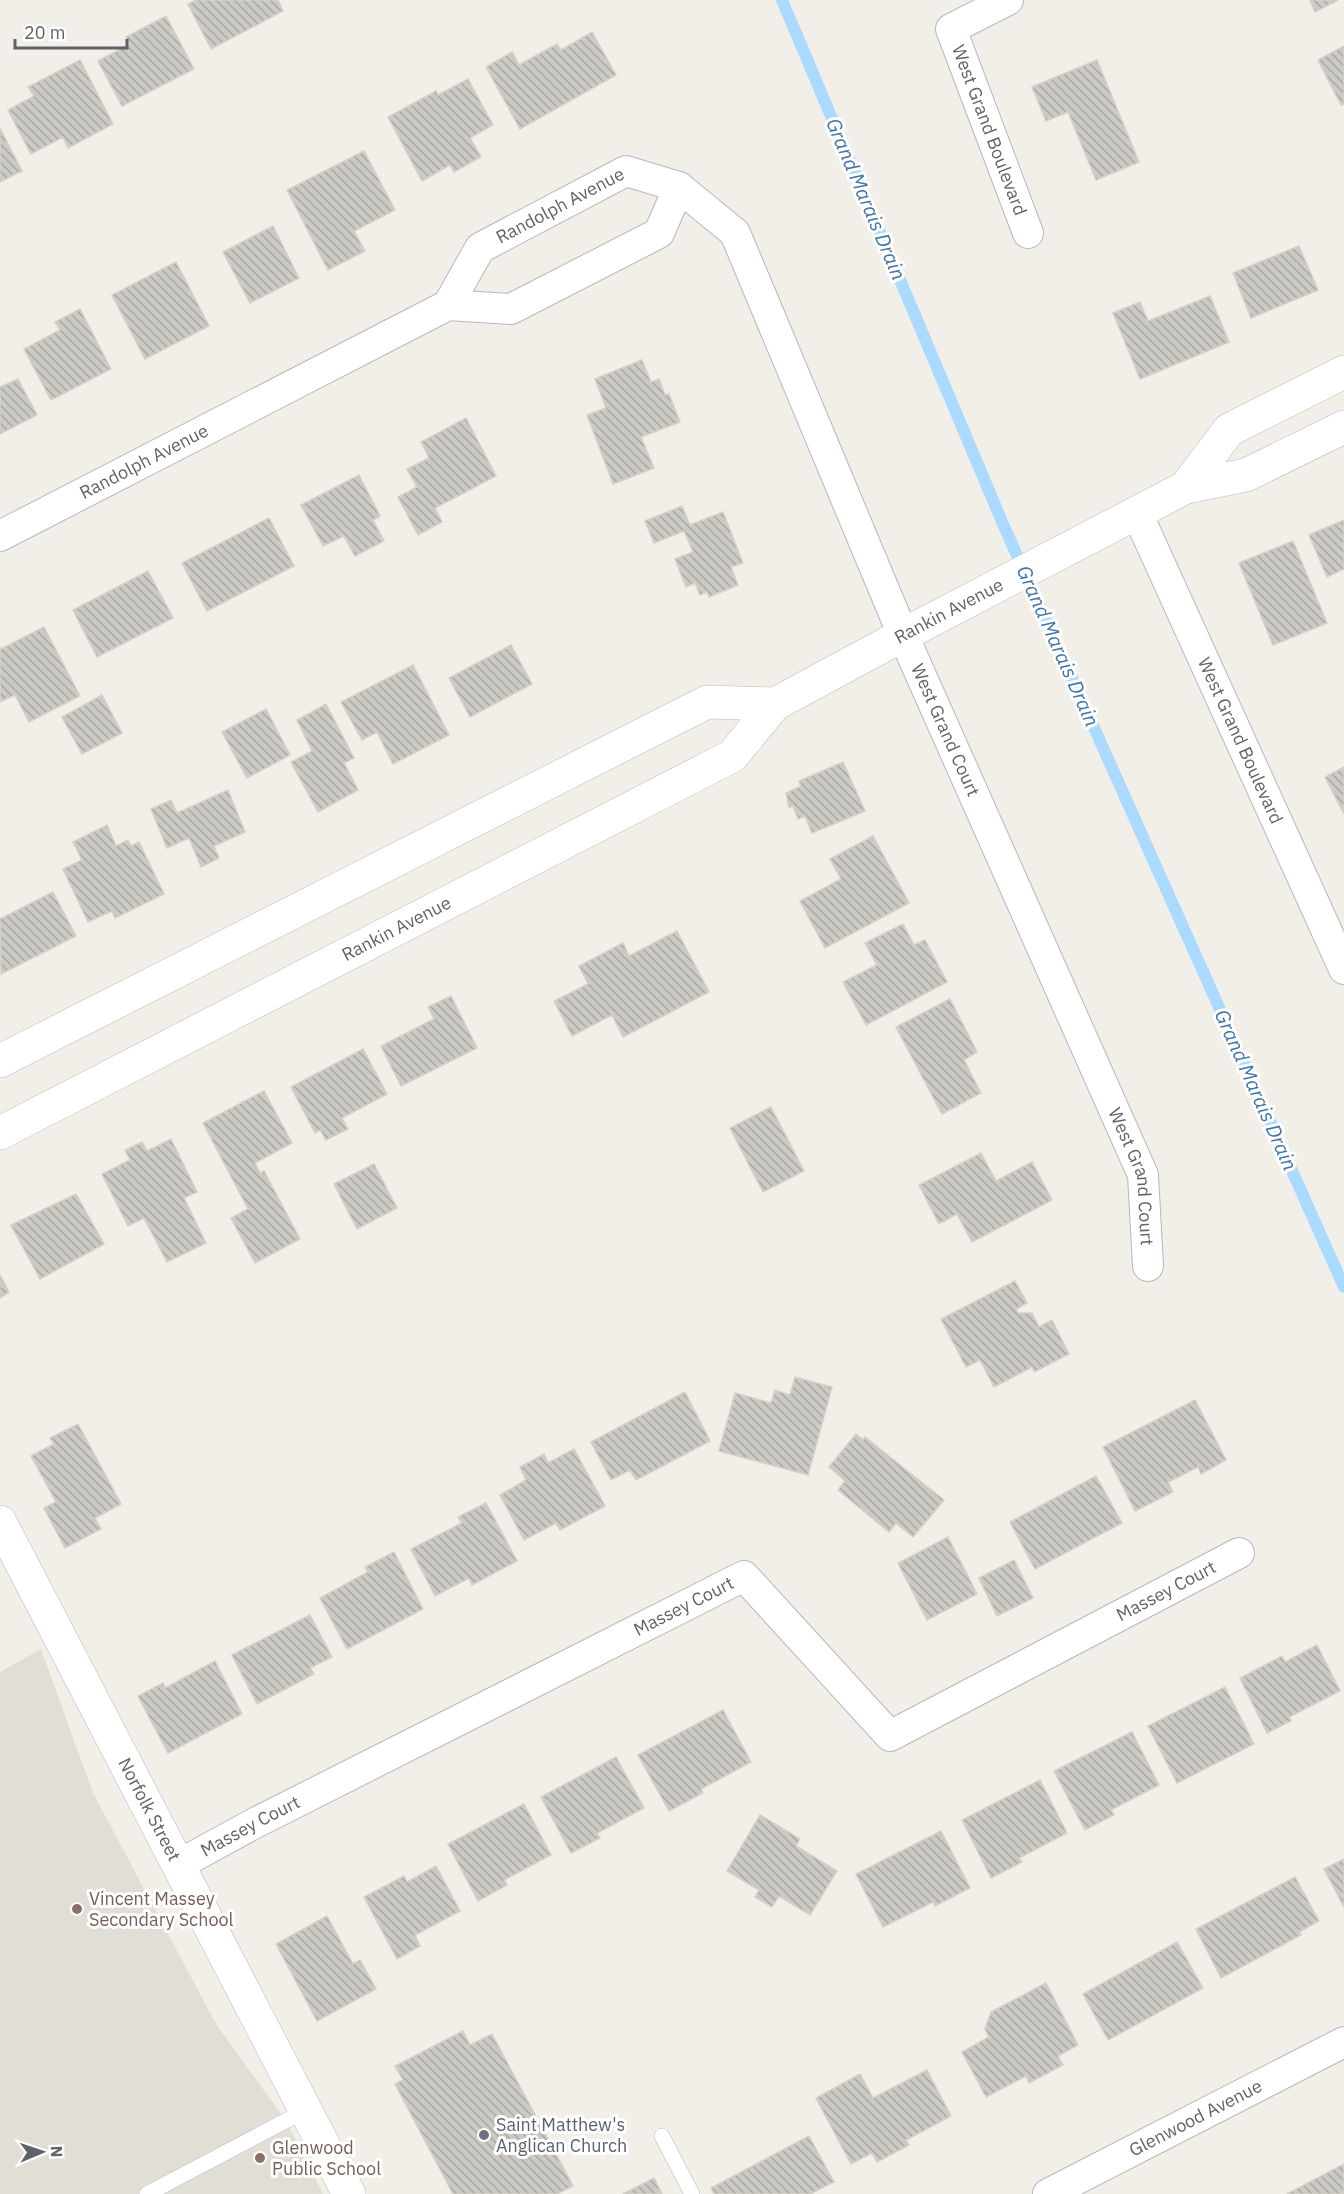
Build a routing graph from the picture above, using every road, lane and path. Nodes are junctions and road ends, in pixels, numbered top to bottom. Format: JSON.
{"nodes":[{"id":1,"x":1008,"y":0,"type":"edge"},
{"id":2,"x":679,"y":187,"type":"junction"},
{"id":3,"x":1028,"y":233,"type":"dead end"},
{"id":4,"x":448,"y":305,"type":"junction"},
{"id":5,"x":1344,"y":372,"type":"edge"},
{"id":6,"x":1344,"y":427,"type":"edge"},
{"id":7,"x":1186,"y":487,"type":"junction"},
{"id":8,"x":1137,"y":513,"type":"junction"},
{"id":9,"x":0,"y":536,"type":"edge"},
{"id":10,"x":903,"y":635,"type":"junction"},
{"id":11,"x":775,"y":704,"type":"junction"},
{"id":12,"x":1344,"y":969,"type":"edge"},
{"id":13,"x":0,"y":1061,"type":"edge"},
{"id":14,"x":0,"y":1133,"type":"edge"},
{"id":15,"x":1148,"y":1266,"type":"dead end"},
{"id":16,"x":0,"y":1522,"type":"edge"},
{"id":17,"x":1239,"y":1553,"type":"dead end"},
{"id":18,"x":178,"y":1865,"type":"junction"},
{"id":19,"x":1344,"y":2042,"type":"edge"},
{"id":20,"x":306,"y":2110,"type":"junction"},
{"id":21,"x":662,"y":2136,"type":"dead end"},
{"id":22,"x":147,"y":2194,"type":"edge"},
{"id":23,"x":349,"y":2194,"type":"edge"},
{"id":24,"x":692,"y":2194,"type":"edge"},
{"id":25,"x":1048,"y":2194,"type":"edge"}],
"edges":[{"from":1,"to":3,"type":"street","name":"West Grand Boulevard"},
{"from":2,"to":4,"type":"street"},
{"from":2,"to":4,"type":"street","name":"Randolph Avenue"},
{"from":2,"to":10,"type":"street","name":"West Grand Court"},
{"from":4,"to":9,"type":"street","name":"Randolph Avenue"},
{"from":5,"to":7,"type":"street","name":"Rankin Avenue"},
{"from":6,"to":7,"type":"street","name":"Rankin Avenue"},
{"from":7,"to":8,"type":"street","name":"Rankin Avenue"},
{"from":8,"to":10,"type":"street","name":"Rankin Avenue"},
{"from":8,"to":12,"type":"street","name":"West Grand Boulevard"},
{"from":10,"to":11,"type":"street","name":"Rankin Avenue"},
{"from":10,"to":15,"type":"street","name":"West Grand Court"},
{"from":11,"to":13,"type":"street"},
{"from":11,"to":14,"type":"street","name":"Rankin Avenue"},
{"from":16,"to":18,"type":"street","name":"Norfolk Street"},
{"from":17,"to":18,"type":"street","name":"Massey Court"},
{"from":18,"to":20,"type":"street","name":"Norfolk Street"},
{"from":19,"to":25,"type":"street","name":"Glenwood Avenue"},
{"from":20,"to":22,"type":"lane"},
{"from":20,"to":23,"type":"street","name":"Norfolk Street"},
{"from":21,"to":24,"type":"lane"}]}
